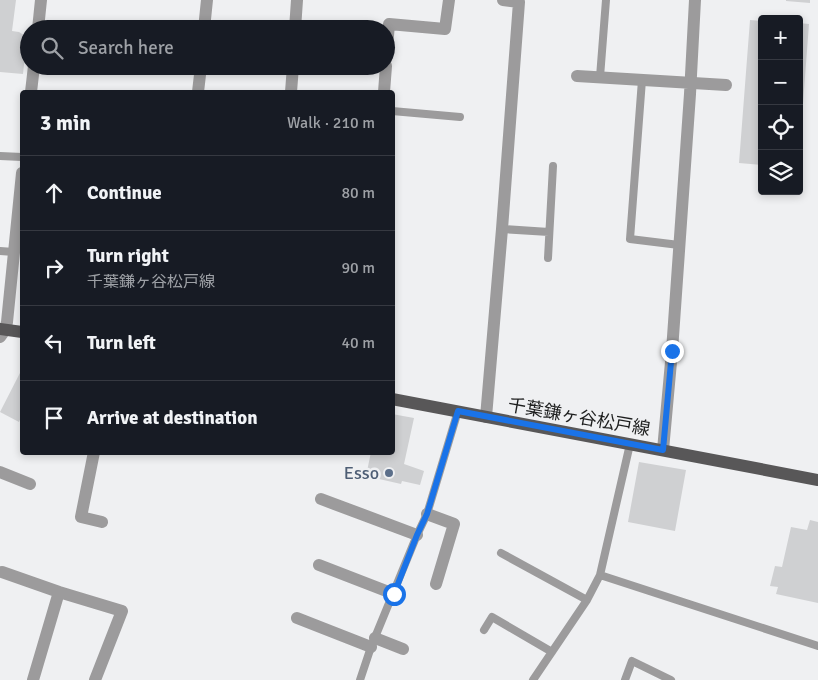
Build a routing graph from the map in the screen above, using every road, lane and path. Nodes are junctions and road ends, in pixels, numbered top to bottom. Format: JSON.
{"nodes":[{"id":1,"x":41,"y":0,"type":"edge"},
{"id":2,"x":207,"y":0,"type":"edge"},
{"id":3,"x":297,"y":0,"type":"edge"},
{"id":4,"x":449,"y":0,"type":"edge"},
{"id":5,"x":503,"y":0,"type":"edge"},
{"id":6,"x":606,"y":0,"type":"edge"},
{"id":7,"x":695,"y":0,"type":"edge"},
{"id":8,"x":519,"y":1,"type":"edge"},
{"id":9,"x":39,"y":20,"type":"edge"},
{"id":10,"x":205,"y":20,"type":"edge"},
{"id":11,"x":296,"y":20,"type":"edge"},
{"id":12,"x":395,"y":25,"type":"edge"},
{"id":13,"x":33,"y":75,"type":"edge"},
{"id":14,"x":199,"y":75,"type":"edge"},
{"id":15,"x":292,"y":75,"type":"edge"},
{"id":16,"x":385,"y":75,"type":"edge"},
{"id":17,"x":577,"y":76,"type":"dead end"},
{"id":18,"x":600,"y":77,"type":"junction"},
{"id":19,"x":642,"y":80,"type":"junction"},
{"id":20,"x":690,"y":83,"type":"junction"},
{"id":21,"x":726,"y":85,"type":"dead end"},
{"id":22,"x":31,"y":90,"type":"edge"},
{"id":23,"x":198,"y":90,"type":"edge"},
{"id":24,"x":291,"y":90,"type":"edge"},
{"id":25,"x":384,"y":90,"type":"edge"},
{"id":26,"x":395,"y":111,"type":"edge"},
{"id":27,"x":460,"y":117,"type":"dead end"},
{"id":28,"x":0,"y":156,"type":"edge"},
{"id":29,"x":20,"y":157,"type":"edge"},
{"id":30,"x":553,"y":166,"type":"dead end"},
{"id":31,"x":20,"y":193,"type":"edge"},
{"id":32,"x":502,"y":229,"type":"junction"},
{"id":33,"x":549,"y":232,"type":"junction"},
{"id":34,"x":679,"y":245,"type":"junction"},
{"id":35,"x":0,"y":251,"type":"edge"},
{"id":36,"x":14,"y":252,"type":"junction"},
{"id":37,"x":548,"y":258,"type":"dead end"},
{"id":38,"x":2,"y":332,"type":"edge"},
{"id":39,"x":20,"y":332,"type":"edge"},
{"id":40,"x":395,"y":400,"type":"edge"},
{"id":41,"x":458,"y":411,"type":"junction"},
{"id":42,"x":486,"y":417,"type":"junction"},
{"id":43,"x":630,"y":444,"type":"junction"},
{"id":44,"x":663,"y":450,"type":"junction"},
{"id":45,"x":93,"y":455,"type":"edge"},
{"id":46,"x":0,"y":472,"type":"edge"},
{"id":47,"x":818,"y":480,"type":"edge"},
{"id":48,"x":30,"y":484,"type":"dead end"},
{"id":49,"x":321,"y":499,"type":"dead end"},
{"id":50,"x":427,"y":514,"type":"junction"},
{"id":51,"x":102,"y":522,"type":"dead end"},
{"id":52,"x":417,"y":535,"type":"junction"},
{"id":53,"x":501,"y":553,"type":"dead end"},
{"id":54,"x":319,"y":565,"type":"dead end"},
{"id":55,"x":2,"y":572,"type":"dead end"},
{"id":56,"x":600,"y":575,"type":"junction"},
{"id":57,"x":436,"y":584,"type":"dead end"},
{"id":58,"x":59,"y":592,"type":"junction"},
{"id":59,"x":394,"y":594,"type":"junction"},
{"id":60,"x":587,"y":600,"type":"junction"},
{"id":61,"x":297,"y":618,"type":"dead end"},
{"id":62,"x":484,"y":630,"type":"dead end"},
{"id":63,"x":373,"y":642,"type":"junction"},
{"id":64,"x":818,"y":646,"type":"edge"},
{"id":65,"x":402,"y":649,"type":"dead end"},
{"id":66,"x":552,"y":652,"type":"junction"},
{"id":67,"x":33,"y":680,"type":"edge"},
{"id":68,"x":95,"y":680,"type":"edge"},
{"id":69,"x":360,"y":680,"type":"edge"},
{"id":70,"x":533,"y":680,"type":"edge"},
{"id":71,"x":625,"y":680,"type":"edge"},
{"id":72,"x":671,"y":680,"type":"edge"}],
"edges":[{"from":1,"to":9,"type":"street"},
{"from":2,"to":10,"type":"street"},
{"from":3,"to":11,"type":"street"},
{"from":4,"to":12,"type":"street"},
{"from":5,"to":8,"type":"street"},
{"from":6,"to":18,"type":"lane"},
{"from":7,"to":20,"type":"street"},
{"from":8,"to":32,"type":"street"},
{"from":13,"to":22,"type":"street"},
{"from":14,"to":23,"type":"street"},
{"from":15,"to":24,"type":"street"},
{"from":16,"to":25,"type":"street"},
{"from":17,"to":18,"type":"street"},
{"from":18,"to":19,"type":"street"},
{"from":19,"to":20,"type":"street"},
{"from":19,"to":34,"type":"lane"},
{"from":20,"to":21,"type":"street"},
{"from":20,"to":34,"type":"street"},
{"from":26,"to":27,"type":"lane"},
{"from":28,"to":29,"type":"lane"},
{"from":30,"to":33,"type":"lane"},
{"from":31,"to":36,"type":"street"},
{"from":32,"to":33,"type":"lane"},
{"from":32,"to":42,"type":"street"},
{"from":33,"to":37,"type":"lane"},
{"from":34,"to":44,"type":"street"},
{"from":35,"to":36,"type":"lane"},
{"from":36,"to":38,"type":"street"},
{"from":38,"to":39,"type":"main road"},
{"from":40,"to":41,"type":"main road","name":"千葉鎌ヶ谷松戸線"},
{"from":41,"to":42,"type":"main road","name":"千葉鎌ヶ谷松戸線"},
{"from":41,"to":50,"type":"lane"},
{"from":42,"to":43,"type":"main road","name":"千葉鎌ヶ谷松戸線"},
{"from":43,"to":44,"type":"main road","name":"千葉鎌ヶ谷松戸線"},
{"from":43,"to":56,"type":"lane"},
{"from":44,"to":47,"type":"main road","name":"千葉鎌ヶ谷松戸線"},
{"from":45,"to":51,"type":"street"},
{"from":46,"to":48,"type":"street"},
{"from":49,"to":52,"type":"street"},
{"from":50,"to":52,"type":"lane"},
{"from":50,"to":57,"type":"street"},
{"from":52,"to":59,"type":"lane"},
{"from":53,"to":60,"type":"lane"},
{"from":54,"to":59,"type":"street"},
{"from":55,"to":58,"type":"street"},
{"from":56,"to":60,"type":"lane"},
{"from":56,"to":64,"type":"lane"},
{"from":58,"to":67,"type":"street"},
{"from":58,"to":68,"type":"street"},
{"from":59,"to":63,"type":"lane"},
{"from":60,"to":66,"type":"lane"},
{"from":61,"to":63,"type":"street"},
{"from":62,"to":66,"type":"lane"},
{"from":63,"to":65,"type":"street"},
{"from":63,"to":69,"type":"lane"},
{"from":66,"to":70,"type":"lane"},
{"from":71,"to":72,"type":"lane"}]}
